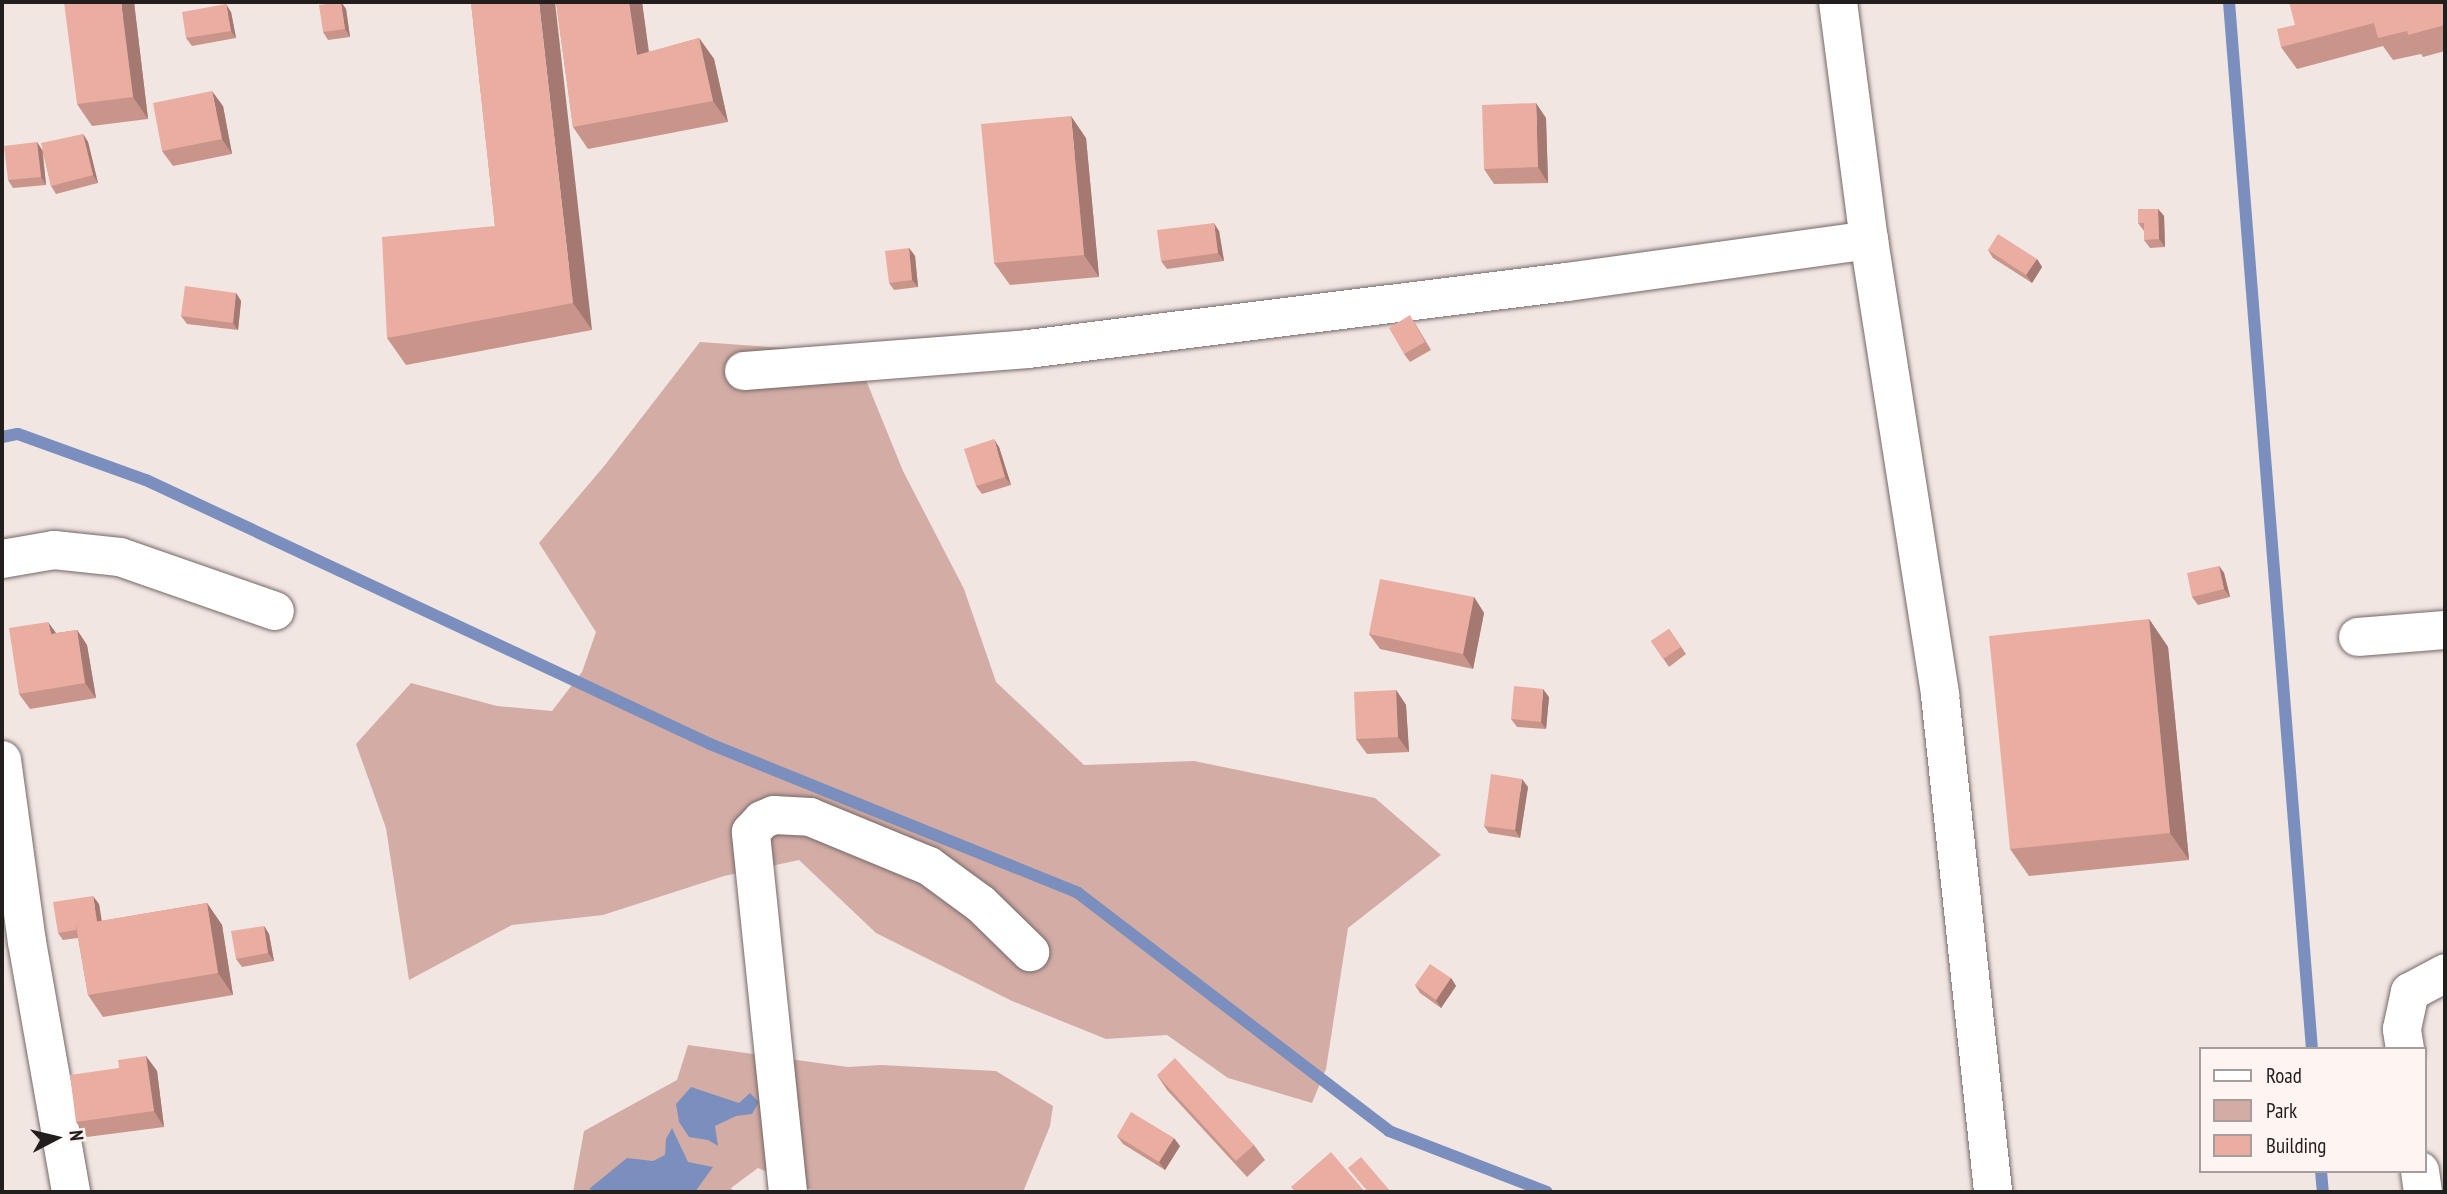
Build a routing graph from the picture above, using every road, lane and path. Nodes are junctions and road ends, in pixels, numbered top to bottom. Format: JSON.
{"nodes":[{"id":1,"x":1838,"y":2,"type":"edge"},
{"id":2,"x":1869,"y":240,"type":"junction"},
{"id":3,"x":744,"y":371,"type":"dead end"},
{"id":4,"x":2,"y":558,"type":"edge"},
{"id":5,"x":275,"y":611,"type":"dead end"},
{"id":6,"x":2445,"y":630,"type":"edge"},
{"id":7,"x":2358,"y":637,"type":"dead end"},
{"id":8,"x":2,"y":760,"type":"edge"},
{"id":9,"x":14,"y":948,"type":"edge"},
{"id":10,"x":1030,"y":952,"type":"dead end"},
{"id":11,"x":2445,"y":973,"type":"edge"},
{"id":12,"x":2405,"y":1047,"type":"edge"},
{"id":13,"x":2420,"y":1173,"type":"edge"},
{"id":14,"x":71,"y":1192,"type":"edge"},
{"id":15,"x":788,"y":1192,"type":"edge"},
{"id":16,"x":1993,"y":1192,"type":"edge"},
{"id":17,"x":2423,"y":1192,"type":"edge"}],
"edges":[{"from":1,"to":2,"type":"street"},
{"from":2,"to":3,"type":"street"},
{"from":2,"to":16,"type":"street"},
{"from":4,"to":5,"type":"street"},
{"from":6,"to":7,"type":"street"},
{"from":8,"to":9,"type":"street"},
{"from":9,"to":14,"type":"street"},
{"from":10,"to":15,"type":"street"},
{"from":11,"to":12,"type":"street"},
{"from":13,"to":17,"type":"street"}]}
